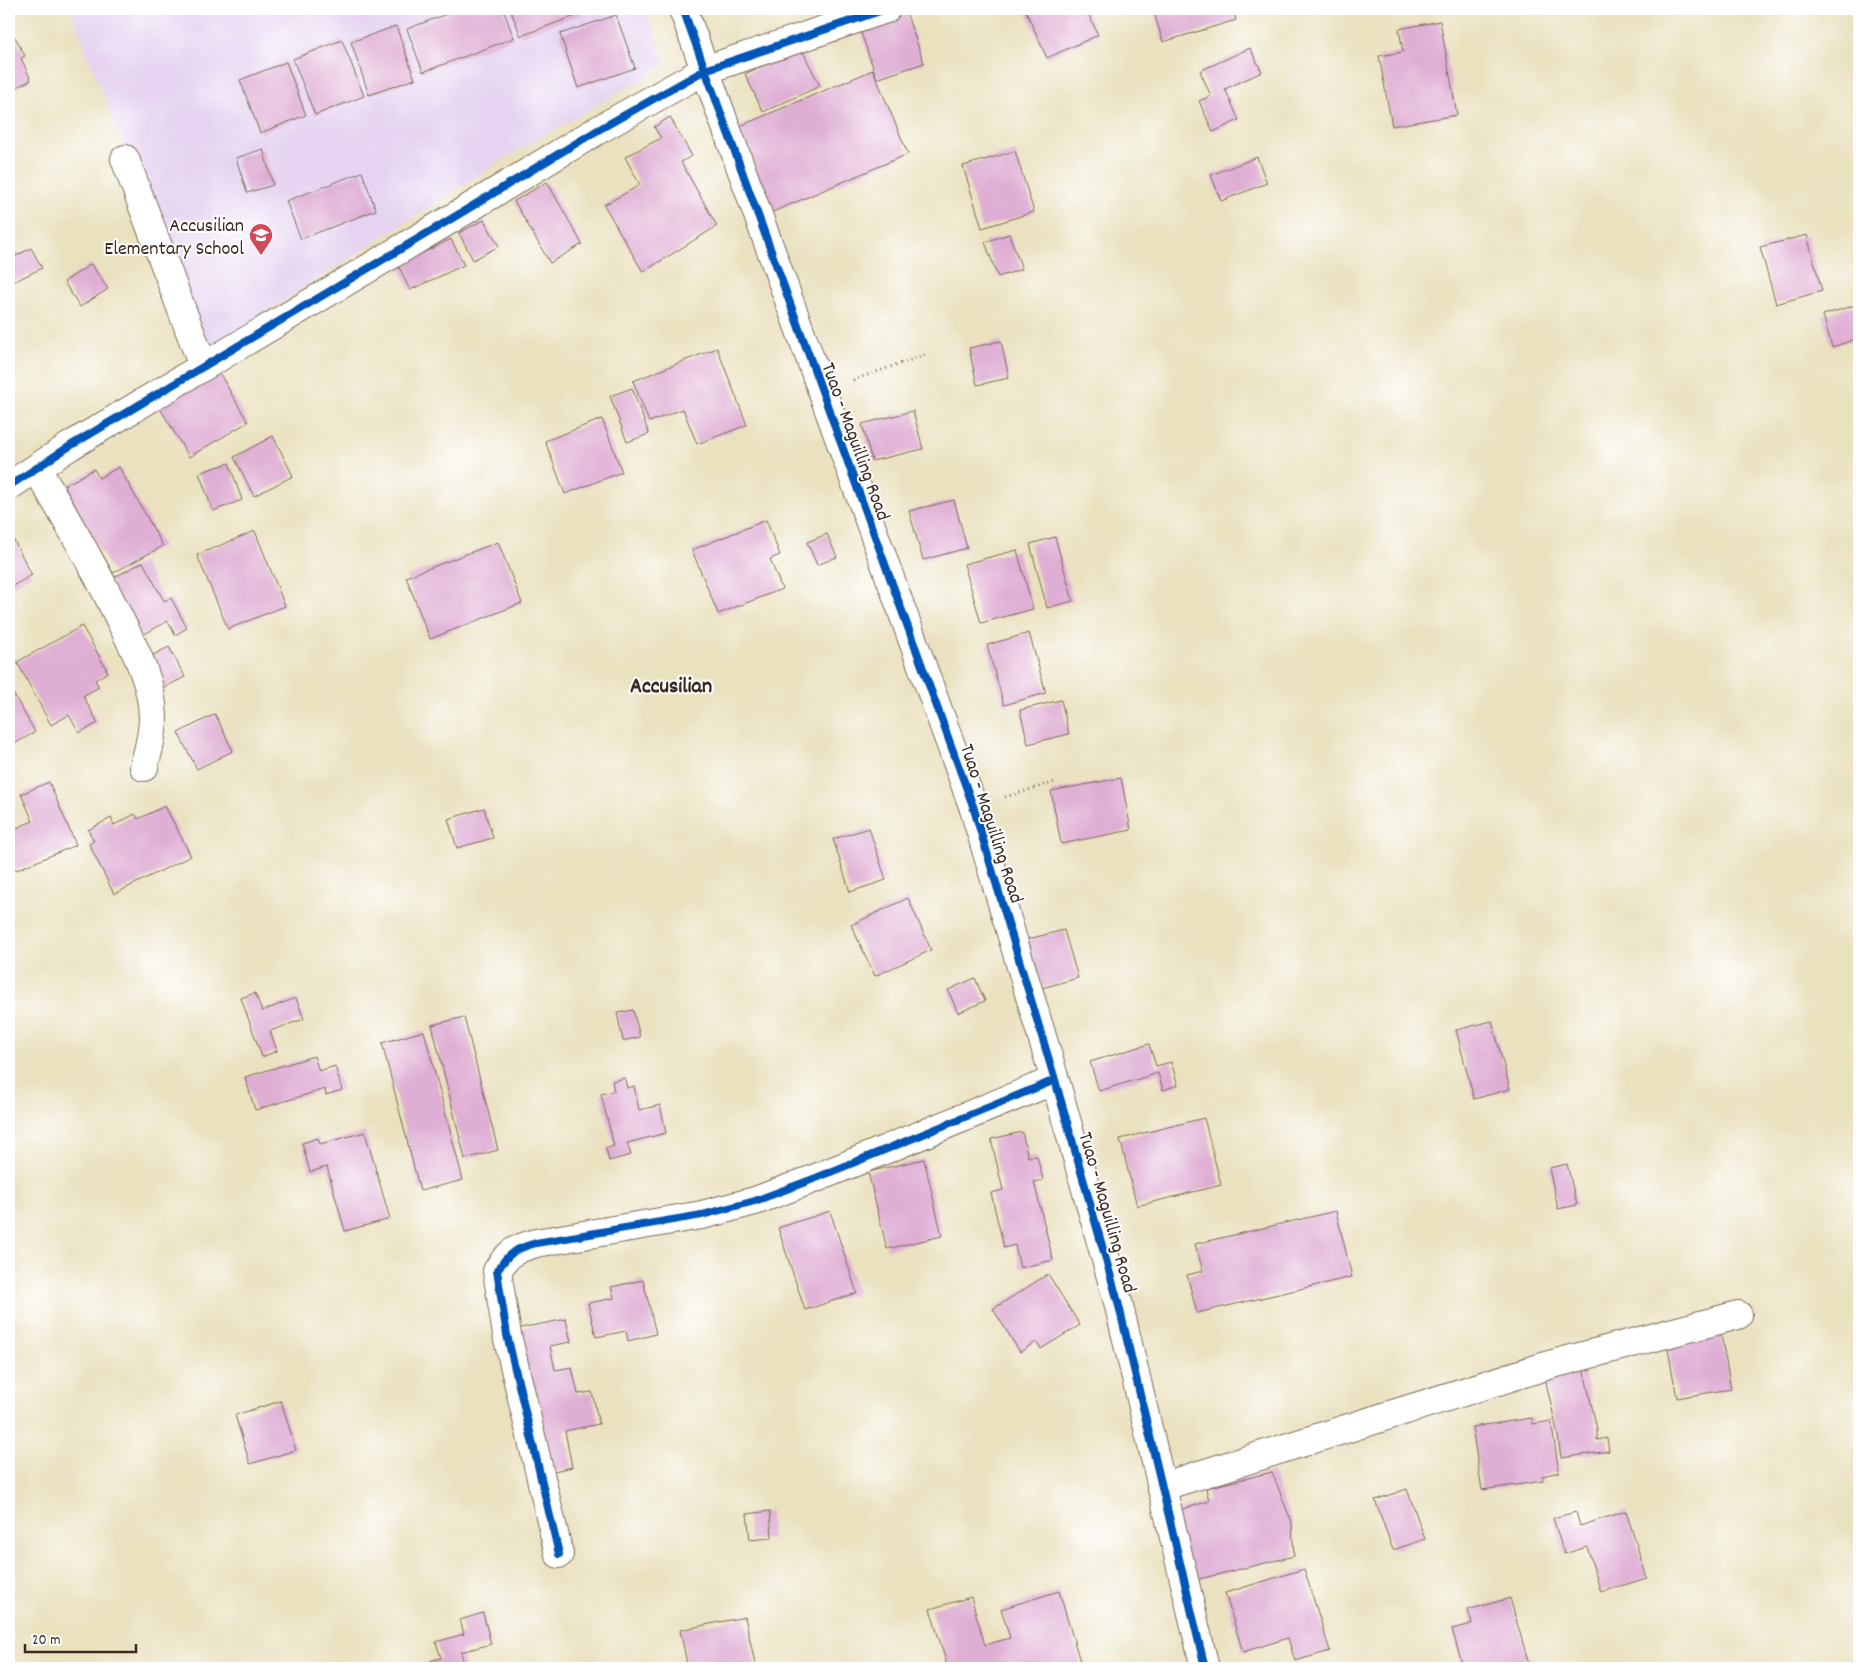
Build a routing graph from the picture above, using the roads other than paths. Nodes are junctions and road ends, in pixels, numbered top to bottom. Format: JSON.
{"nodes":[{"id":1,"x":683,"y":9,"type":"edge"},
{"id":2,"x":886,"y":9,"type":"edge"},
{"id":3,"x":705,"y":70,"type":"junction"},
{"id":4,"x":126,"y":159,"type":"dead end"},
{"id":5,"x":203,"y":366,"type":"junction"},
{"id":6,"x":37,"y":469,"type":"junction"},
{"id":7,"x":9,"y":486,"type":"edge"},
{"id":8,"x":144,"y":767,"type":"dead end"},
{"id":9,"x":1055,"y":1080,"type":"junction"},
{"id":10,"x":1738,"y":1315,"type":"dead end"},
{"id":11,"x":1162,"y":1487,"type":"junction"},
{"id":12,"x":559,"y":1554,"type":"dead end"},
{"id":13,"x":1205,"y":1668,"type":"edge"}],
"edges":[{"from":1,"to":3,"type":"street","name":"Tuao - Maguilling Road"},
{"from":2,"to":3,"type":"street"},
{"from":3,"to":5,"type":"street"},
{"from":3,"to":9,"type":"street","name":"Tuao - Maguilling Road"},
{"from":4,"to":5,"type":"street"},
{"from":5,"to":6,"type":"street"},
{"from":6,"to":7,"type":"street"},
{"from":6,"to":8,"type":"street"},
{"from":9,"to":11,"type":"street","name":"Tuao - Maguilling Road"},
{"from":9,"to":12,"type":"street"},
{"from":10,"to":11,"type":"street"},
{"from":11,"to":13,"type":"street","name":"Tuao - Maguilling Road"}]}
